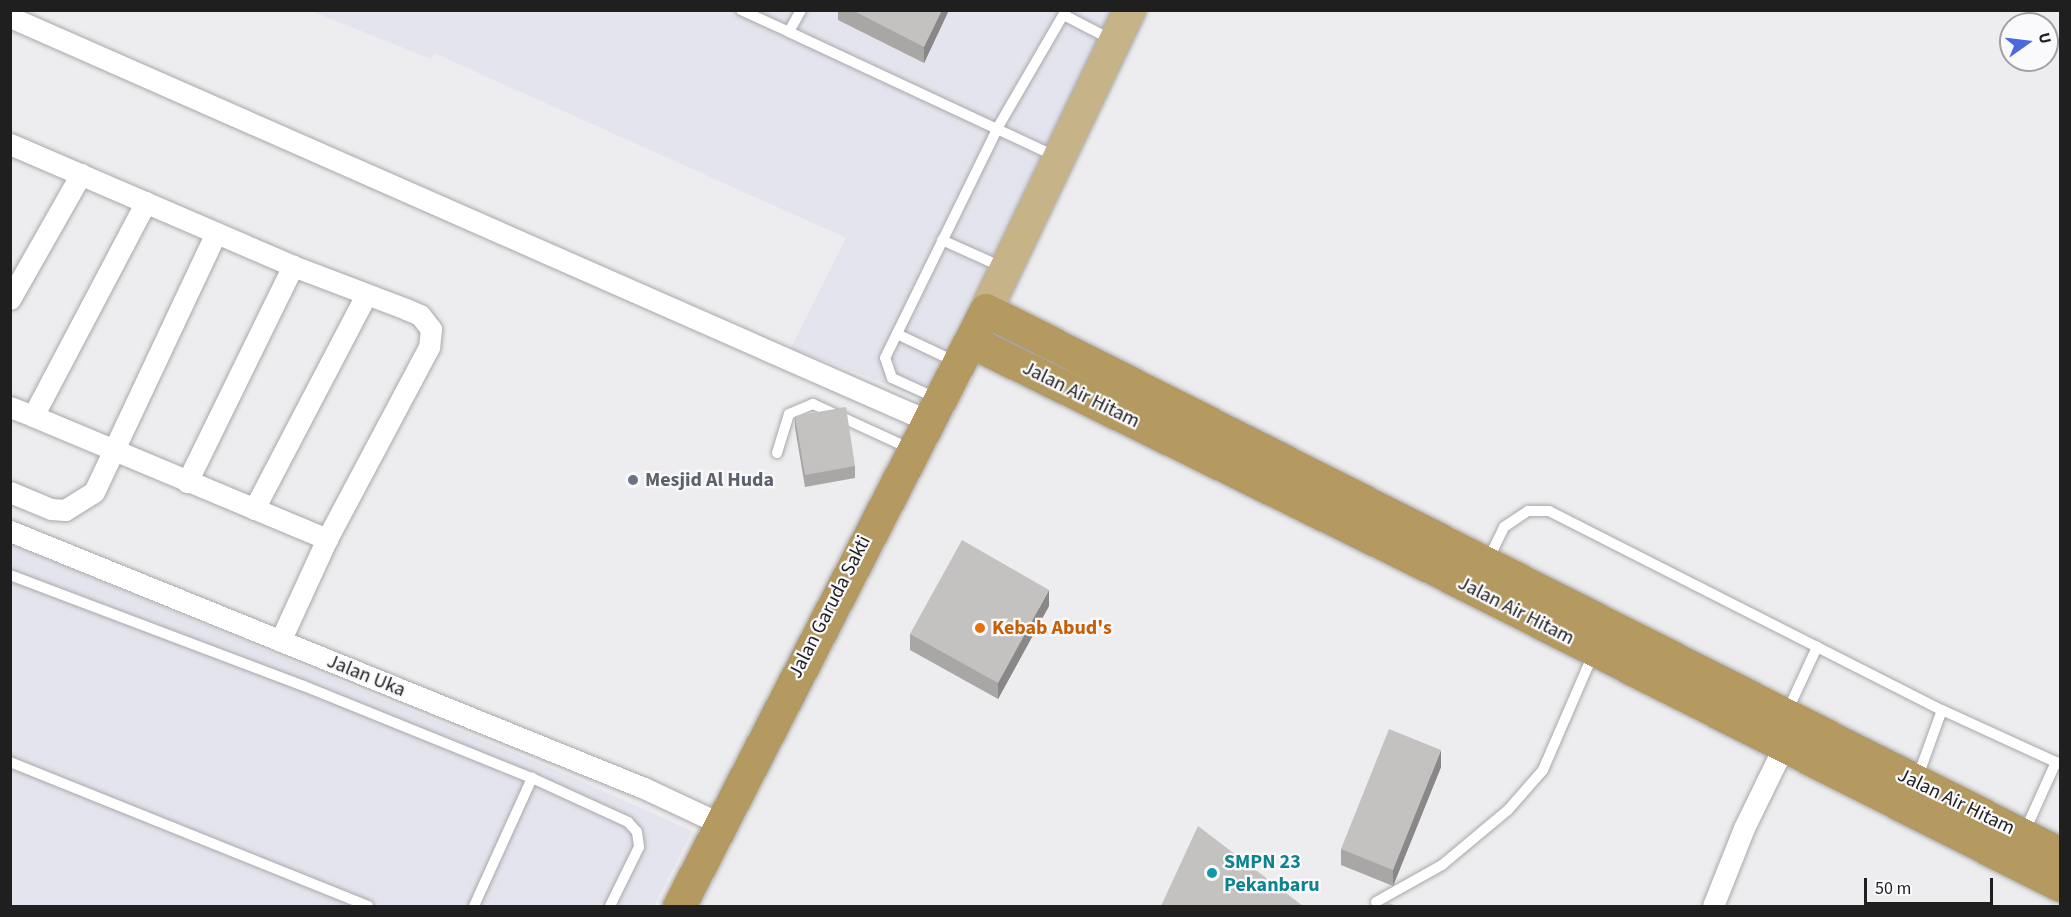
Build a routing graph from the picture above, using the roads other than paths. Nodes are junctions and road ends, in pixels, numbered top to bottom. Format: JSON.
{"nodes":[{"id":1,"x":741,"y":10,"type":"edge"},
{"id":2,"x":801,"y":10,"type":"edge"},
{"id":3,"x":1130,"y":10,"type":"edge"},
{"id":4,"x":1065,"y":13,"type":"edge"},
{"id":5,"x":10,"y":17,"type":"edge"},
{"id":6,"x":789,"y":32,"type":"junction"},
{"id":7,"x":1116,"y":41,"type":"junction"},
{"id":8,"x":998,"y":127,"type":"junction"},
{"id":9,"x":11,"y":145,"type":"edge"},
{"id":10,"x":1061,"y":159,"type":"junction"},
{"id":11,"x":81,"y":174,"type":"junction"},
{"id":12,"x":146,"y":202,"type":"junction"},
{"id":13,"x":216,"y":233,"type":"junction"},
{"id":14,"x":942,"y":240,"type":"junction"},
{"id":15,"x":293,"y":266,"type":"junction"},
{"id":16,"x":1006,"y":269,"type":"junction"},
{"id":17,"x":366,"y":294,"type":"junction"},
{"id":18,"x":10,"y":299,"type":"edge"},
{"id":19,"x":986,"y":310,"type":"junction"},
{"id":20,"x":897,"y":334,"type":"junction"},
{"id":21,"x":964,"y":352,"type":"junction"},
{"id":22,"x":10,"y":407,"type":"edge"},
{"id":23,"x":934,"y":410,"type":"junction"},
{"id":24,"x":33,"y":416,"type":"junction"},
{"id":25,"x":912,"y":449,"type":"junction"},
{"id":26,"x":114,"y":450,"type":"junction"},
{"id":27,"x":777,"y":453,"type":"dead end"},
{"id":28,"x":187,"y":482,"type":"junction"},
{"id":29,"x":10,"y":492,"type":"edge"},
{"id":30,"x":254,"y":509,"type":"junction"},
{"id":31,"x":10,"y":531,"type":"edge"},
{"id":32,"x":327,"y":539,"type":"junction"},
{"id":33,"x":1487,"y":563,"type":"junction"},
{"id":34,"x":10,"y":575,"type":"edge"},
{"id":35,"x":280,"y":641,"type":"junction"},
{"id":36,"x":1817,"y":647,"type":"junction"},
{"id":37,"x":1594,"y":652,"type":"junction"},
{"id":38,"x":1942,"y":710,"type":"junction"},
{"id":39,"x":1785,"y":731,"type":"junction"},
{"id":40,"x":10,"y":762,"type":"edge"},
{"id":41,"x":2058,"y":763,"type":"edge"},
{"id":42,"x":532,"y":778,"type":"junction"},
{"id":43,"x":1916,"y":782,"type":"junction"},
{"id":44,"x":721,"y":824,"type":"junction"},
{"id":45,"x":2023,"y":835,"type":"junction"},
{"id":46,"x":2061,"y":854,"type":"edge"},
{"id":47,"x":2061,"y":885,"type":"edge"},
{"id":48,"x":1376,"y":902,"type":"dead end"},
{"id":49,"x":368,"y":906,"type":"edge"},
{"id":50,"x":474,"y":906,"type":"edge"},
{"id":51,"x":610,"y":906,"type":"edge"},
{"id":52,"x":679,"y":906,"type":"edge"},
{"id":53,"x":1713,"y":906,"type":"edge"}],
"edges":[{"from":1,"to":6,"type":"lane"},
{"from":2,"to":6,"type":"lane"},
{"from":3,"to":7,"type":"main road"},
{"from":4,"to":7,"type":"lane"},
{"from":4,"to":8,"type":"lane"},
{"from":5,"to":23,"type":"street"},
{"from":6,"to":8,"type":"lane"},
{"from":7,"to":10,"type":"main road"},
{"from":8,"to":10,"type":"lane"},
{"from":8,"to":14,"type":"lane"},
{"from":9,"to":11,"type":"street"},
{"from":10,"to":16,"type":"main road"},
{"from":11,"to":12,"type":"street"},
{"from":11,"to":18,"type":"street"},
{"from":12,"to":13,"type":"street"},
{"from":12,"to":24,"type":"street"},
{"from":13,"to":15,"type":"street"},
{"from":13,"to":26,"type":"street"},
{"from":14,"to":16,"type":"lane"},
{"from":14,"to":20,"type":"lane"},
{"from":15,"to":17,"type":"street"},
{"from":15,"to":28,"type":"street"},
{"from":16,"to":19,"type":"main road"},
{"from":17,"to":30,"type":"street"},
{"from":17,"to":32,"type":"street"},
{"from":19,"to":21,"type":"highway","name":"Jalan Garuda Sakti"},
{"from":19,"to":33,"type":"highway","name":"Jalan Air Hitam"},
{"from":20,"to":21,"type":"lane"},
{"from":20,"to":23,"type":"lane"},
{"from":21,"to":23,"type":"highway","name":"Jalan Garuda Sakti"},
{"from":21,"to":37,"type":"highway","name":"Jalan Air Hitam"},
{"from":22,"to":24,"type":"street"},
{"from":23,"to":25,"type":"highway","name":"Jalan Garuda Sakti"},
{"from":24,"to":26,"type":"street"},
{"from":25,"to":27,"type":"lane"},
{"from":25,"to":44,"type":"highway","name":"Jalan Garuda Sakti"},
{"from":26,"to":28,"type":"street"},
{"from":26,"to":29,"type":"street"},
{"from":28,"to":30,"type":"street"},
{"from":30,"to":32,"type":"street"},
{"from":31,"to":35,"type":"street","name":"Jalan Uka"},
{"from":32,"to":35,"type":"street"},
{"from":33,"to":36,"type":"lane"},
{"from":33,"to":39,"type":"highway","name":"Jalan Air Hitam"},
{"from":34,"to":42,"type":"lane"},
{"from":35,"to":44,"type":"street","name":"Jalan Uka"},
{"from":36,"to":38,"type":"lane"},
{"from":36,"to":39,"type":"lane"},
{"from":37,"to":39,"type":"highway","name":"Jalan Air Hitam"},
{"from":37,"to":48,"type":"lane"},
{"from":38,"to":41,"type":"lane"},
{"from":38,"to":43,"type":"lane"},
{"from":39,"to":43,"type":"highway","name":"Jalan Air Hitam"},
{"from":39,"to":47,"type":"highway","name":"Jalan Air Hitam"},
{"from":39,"to":53,"type":"street"},
{"from":40,"to":49,"type":"lane"},
{"from":41,"to":45,"type":"lane"},
{"from":42,"to":50,"type":"lane"},
{"from":42,"to":51,"type":"lane"},
{"from":43,"to":45,"type":"highway","name":"Jalan Air Hitam"},
{"from":44,"to":52,"type":"highway","name":"Jalan Garuda Sakti"},
{"from":45,"to":46,"type":"highway","name":"Jalan Air Hitam"}]}
